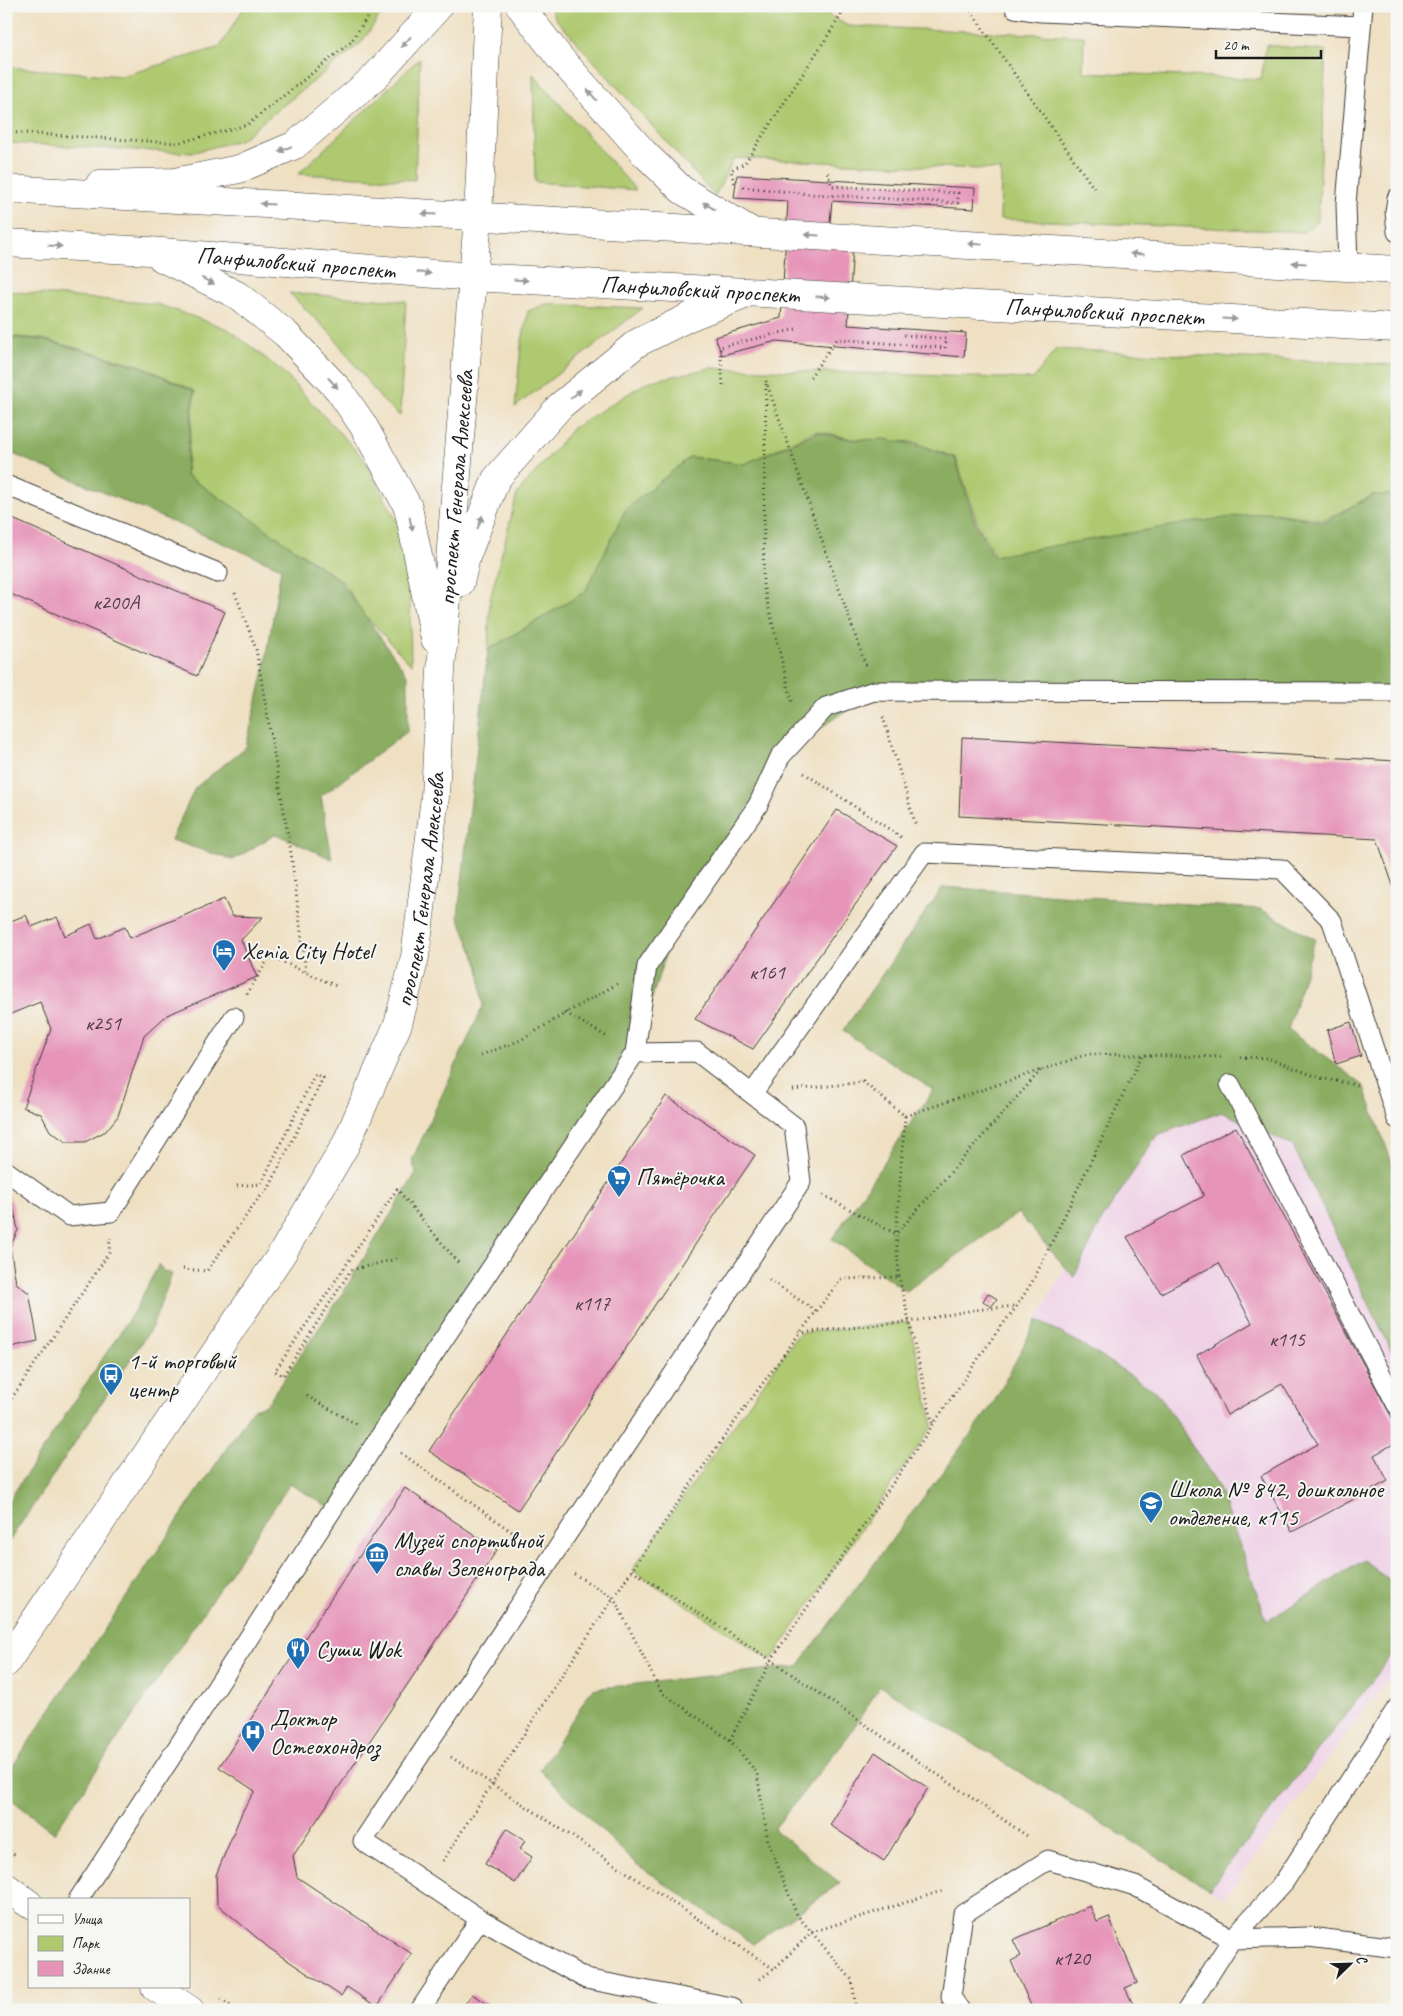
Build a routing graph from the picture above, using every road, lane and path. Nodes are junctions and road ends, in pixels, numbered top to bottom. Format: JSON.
{"nodes":[{"id":1,"x":374,"y":6,"type":"edge"},
{"id":2,"x":439,"y":6,"type":"edge"},
{"id":3,"x":488,"y":6,"type":"edge"},
{"id":4,"x":520,"y":6,"type":"edge"},
{"id":5,"x":847,"y":6,"type":"edge"},
{"id":6,"x":1363,"y":6,"type":"edge"},
{"id":7,"x":968,"y":7,"type":"edge"},
{"id":8,"x":1015,"y":8,"type":"dead end"},
{"id":9,"x":1041,"y":9,"type":"edge"},
{"id":10,"x":1360,"y":26,"type":"junction"},
{"id":11,"x":6,"y":132,"type":"edge"},
{"id":12,"x":826,"y":171,"type":"dead end"},
{"id":13,"x":6,"y":188,"type":"edge"},
{"id":14,"x":1095,"y":190,"type":"dead end"},
{"id":15,"x":1397,"y":198,"type":"edge"},
{"id":16,"x":478,"y":217,"type":"junction"},
{"id":17,"x":750,"y":231,"type":"junction"},
{"id":18,"x":1397,"y":232,"type":"edge"},
{"id":19,"x":6,"y":243,"type":"edge"},
{"id":20,"x":149,"y":251,"type":"junction"},
{"id":21,"x":1348,"y":266,"type":"junction"},
{"id":22,"x":1397,"y":270,"type":"edge"},
{"id":23,"x":473,"y":277,"type":"junction"},
{"id":24,"x":751,"y":293,"type":"junction"},
{"id":25,"x":803,"y":327,"type":"dead end"},
{"id":26,"x":1397,"y":328,"type":"edge"},
{"id":27,"x":898,"y":335,"type":"dead end"},
{"id":28,"x":810,"y":377,"type":"dead end"},
{"id":29,"x":723,"y":385,"type":"dead end"},
{"id":30,"x":6,"y":485,"type":"edge"},
{"id":31,"x":218,"y":573,"type":"joint"},
{"id":32,"x":441,"y":670,"type":"junction"},
{"id":33,"x":874,"y":691,"type":"junction"},
{"id":34,"x":1397,"y":692,"type":"edge"},
{"id":35,"x":800,"y":735,"type":"junction"},
{"id":36,"x":780,"y":756,"type":"junction"},
{"id":37,"x":924,"y":853,"type":"junction"},
{"id":38,"x":648,"y":966,"type":"junction"},
{"id":39,"x":306,"y":972,"type":"junction"},
{"id":40,"x":336,"y":986,"type":"dead end"},
{"id":41,"x":566,"y":1013,"type":"junction"},
{"id":42,"x":234,"y":1017,"type":"joint"},
{"id":43,"x":635,"y":1053,"type":"junction"},
{"id":44,"x":482,"y":1055,"type":"dead end"},
{"id":45,"x":1142,"y":1055,"type":"junction"},
{"id":46,"x":1229,"y":1057,"type":"dead end"},
{"id":47,"x":1238,"y":1057,"type":"dead end"},
{"id":48,"x":1042,"y":1070,"type":"junction"},
{"id":49,"x":1230,"y":1084,"type":"dead end"},
{"id":50,"x":1387,"y":1090,"type":"junction"},
{"id":51,"x":752,"y":1094,"type":"junction"},
{"id":52,"x":905,"y":1116,"type":"junction"},
{"id":53,"x":1397,"y":1119,"type":"edge"},
{"id":54,"x":6,"y":1171,"type":"edge"},
{"id":55,"x":801,"y":1182,"type":"junction"},
{"id":56,"x":236,"y":1186,"type":"dead end"},
{"id":57,"x":111,"y":1212,"type":"junction"},
{"id":58,"x":423,"y":1218,"type":"dead end"},
{"id":59,"x":896,"y":1234,"type":"junction"},
{"id":60,"x":396,"y":1259,"type":"dead end"},
{"id":61,"x":746,"y":1266,"type":"junction"},
{"id":62,"x":183,"y":1269,"type":"dead end"},
{"id":63,"x":899,"y":1277,"type":"junction"},
{"id":64,"x":1017,"y":1306,"type":"junction"},
{"id":65,"x":816,"y":1311,"type":"junction"},
{"id":66,"x":909,"y":1322,"type":"junction"},
{"id":67,"x":799,"y":1333,"type":"junction"},
{"id":68,"x":307,"y":1396,"type":"dead end"},
{"id":69,"x":1397,"y":1405,"type":"edge"},
{"id":70,"x":6,"y":1407,"type":"edge"},
{"id":71,"x":933,"y":1425,"type":"junction"},
{"id":72,"x":379,"y":1437,"type":"junction"},
{"id":73,"x":551,"y":1560,"type":"junction"},
{"id":74,"x":632,"y":1570,"type":"junction"},
{"id":75,"x":614,"y":1598,"type":"junction"},
{"id":76,"x":771,"y":1660,"type":"junction"},
{"id":77,"x":6,"y":1663,"type":"edge"},
{"id":78,"x":1397,"y":1708,"type":"edge"},
{"id":79,"x":730,"y":1740,"type":"junction"},
{"id":80,"x":429,"y":1743,"type":"junction"},
{"id":81,"x":492,"y":1784,"type":"junction"},
{"id":82,"x":1048,"y":1860,"type":"junction"},
{"id":83,"x":428,"y":1884,"type":"junction"},
{"id":84,"x":6,"y":1886,"type":"edge"},
{"id":85,"x":954,"y":1888,"type":"dead end"},
{"id":86,"x":79,"y":1898,"type":"edge"},
{"id":87,"x":28,"y":1903,"type":"edge"},
{"id":88,"x":480,"y":1919,"type":"junction"},
{"id":89,"x":812,"y":1932,"type":"junction"},
{"id":90,"x":1232,"y":1939,"type":"junction"},
{"id":91,"x":1397,"y":1948,"type":"edge"},
{"id":92,"x":774,"y":1969,"type":"junction"},
{"id":93,"x":760,"y":1979,"type":"dead end"},
{"id":94,"x":157,"y":1988,"type":"edge"},
{"id":95,"x":190,"y":2010,"type":"edge"},
{"id":96,"x":420,"y":2010,"type":"edge"},
{"id":97,"x":733,"y":2010,"type":"edge"},
{"id":98,"x":856,"y":2010,"type":"edge"},
{"id":99,"x":960,"y":2010,"type":"edge"},
{"id":100,"x":1187,"y":2010,"type":"edge"}],
"edges":[{"from":1,"to":11,"type":"path"},
{"from":2,"to":13,"type":"main road","one_way":true},
{"from":3,"to":16,"type":"main road","name":"проспект Генерала Алексеева"},
{"from":17,"to":4,"type":"main road","one_way":true},
{"from":5,"to":12,"type":"path"},
{"from":6,"to":10,"type":"lane"},
{"from":7,"to":14,"type":"path"},
{"from":8,"to":9,"type":"lane"},
{"from":9,"to":10,"type":"lane"},
{"from":10,"to":21,"type":"lane"},
{"from":16,"to":13,"type":"main road","one_way":true},
{"from":15,"to":18,"type":"lane"},
{"from":16,"to":17,"type":"main road"},
{"from":16,"to":23,"type":"main road","name":"проспект Генерала Алексеева"},
{"from":21,"to":17,"type":"main road","one_way":true},
{"from":19,"to":20,"type":"main road","name":"Панфиловский проспект","one_way":true},
{"from":20,"to":23,"type":"main road","name":"Панфиловский проспект","one_way":true},
{"from":20,"to":32,"type":"main road","one_way":true},
{"from":21,"to":22,"type":"main road"},
{"from":23,"to":24,"type":"main road","name":"Панфиловский проспект","one_way":true},
{"from":23,"to":32,"type":"main road","name":"проспект Генерала Алексеева"},
{"from":24,"to":26,"type":"main road","name":"Панфиловский проспект","one_way":true},
{"from":32,"to":24,"type":"main road","one_way":true},
{"from":25,"to":29,"type":"path"},
{"from":27,"to":28,"type":"path"},
{"from":30,"to":31,"type":"lane"},
{"from":31,"to":39,"type":"path"},
{"from":32,"to":77,"type":"main road","name":"проспект Генерала Алексеева"},
{"from":33,"to":34,"type":"lane"},
{"from":33,"to":35,"type":"lane"},
{"from":33,"to":35,"type":"path"},
{"from":33,"to":37,"type":"path"},
{"from":35,"to":36,"type":"lane"},
{"from":36,"to":37,"type":"path"},
{"from":36,"to":38,"type":"lane"},
{"from":37,"to":50,"type":"lane"},
{"from":37,"to":51,"type":"lane"},
{"from":38,"to":41,"type":"path"},
{"from":38,"to":43,"type":"lane"},
{"from":39,"to":40,"type":"path"},
{"from":39,"to":42,"type":"path"},
{"from":41,"to":43,"type":"path"},
{"from":41,"to":44,"type":"path"},
{"from":42,"to":57,"type":"lane"},
{"from":43,"to":51,"type":"lane"},
{"from":43,"to":72,"type":"lane"},
{"from":45,"to":46,"type":"path"},
{"from":45,"to":48,"type":"path"},
{"from":45,"to":64,"type":"path"},
{"from":47,"to":50,"type":"path"},
{"from":48,"to":52,"type":"path"},
{"from":48,"to":59,"type":"path"},
{"from":49,"to":69,"type":"lane"},
{"from":50,"to":53,"type":"lane"},
{"from":51,"to":52,"type":"path"},
{"from":51,"to":55,"type":"lane"},
{"from":52,"to":59,"type":"path"},
{"from":54,"to":57,"type":"lane"},
{"from":55,"to":59,"type":"path"},
{"from":55,"to":61,"type":"lane"},
{"from":56,"to":62,"type":"path"},
{"from":57,"to":70,"type":"path"},
{"from":58,"to":60,"type":"path"},
{"from":59,"to":63,"type":"path"},
{"from":61,"to":65,"type":"path"},
{"from":61,"to":73,"type":"lane"},
{"from":63,"to":65,"type":"path"},
{"from":63,"to":66,"type":"path"},
{"from":64,"to":66,"type":"path"},
{"from":64,"to":71,"type":"path"},
{"from":65,"to":67,"type":"path"},
{"from":66,"to":67,"type":"path"},
{"from":66,"to":71,"type":"path"},
{"from":67,"to":74,"type":"path"},
{"from":68,"to":72,"type":"path"},
{"from":71,"to":76,"type":"path"},
{"from":72,"to":73,"type":"path"},
{"from":72,"to":86,"type":"lane"},
{"from":73,"to":75,"type":"path"},
{"from":73,"to":80,"type":"lane"},
{"from":74,"to":75,"type":"path"},
{"from":74,"to":76,"type":"path"},
{"from":75,"to":79,"type":"path"},
{"from":75,"to":81,"type":"path"},
{"from":76,"to":79,"type":"path"},
{"from":76,"to":82,"type":"path"},
{"from":78,"to":90,"type":"lane"},
{"from":79,"to":89,"type":"path"},
{"from":80,"to":81,"type":"path"},
{"from":80,"to":83,"type":"lane"},
{"from":81,"to":83,"type":"path"},
{"from":81,"to":92,"type":"path"},
{"from":82,"to":90,"type":"lane"},
{"from":82,"to":99,"type":"lane"},
{"from":83,"to":88,"type":"lane"},
{"from":84,"to":87,"type":"main road"},
{"from":85,"to":89,"type":"path"},
{"from":88,"to":96,"type":"lane"},
{"from":88,"to":97,"type":"lane"},
{"from":89,"to":92,"type":"path"},
{"from":89,"to":98,"type":"path"},
{"from":90,"to":91,"type":"lane"},
{"from":90,"to":100,"type":"lane"},
{"from":92,"to":93,"type":"path"},
{"from":94,"to":95,"type":"main road"}]}
